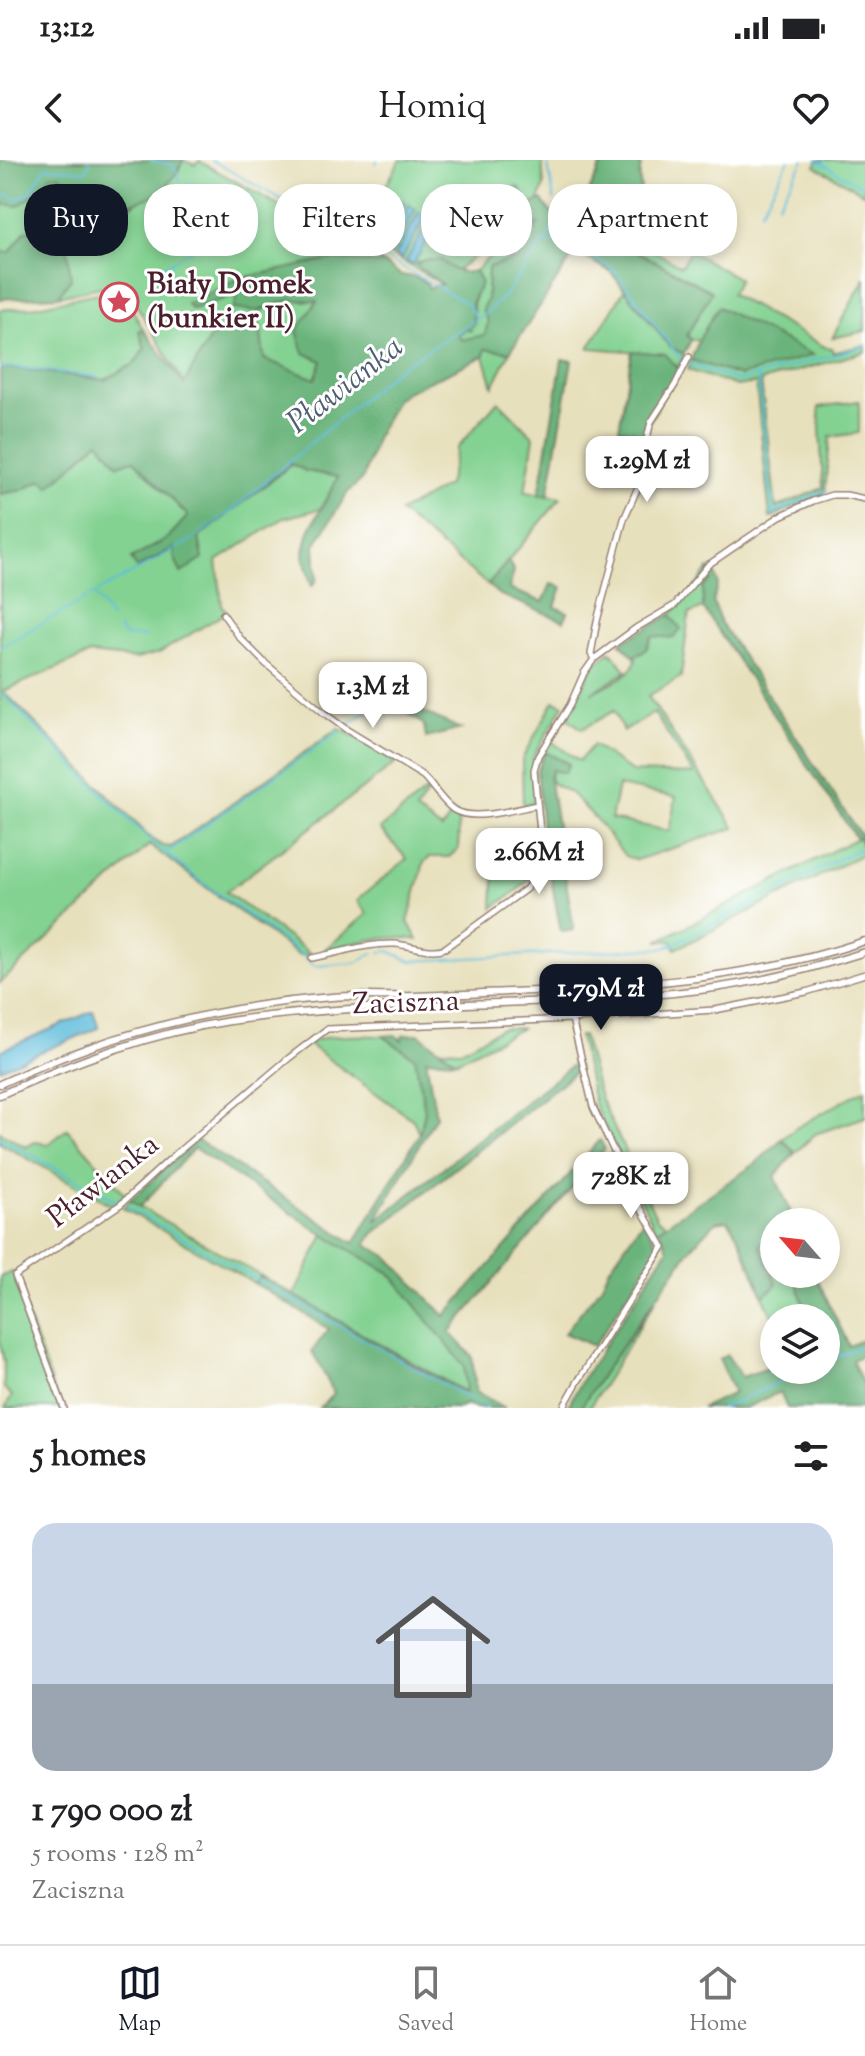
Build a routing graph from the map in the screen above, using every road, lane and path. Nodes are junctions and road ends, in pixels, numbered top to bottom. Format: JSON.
{"nodes":[{"id":1,"x":689,"y":357,"type":"dead end"},
{"id":2,"x":865,"y":499,"type":"edge"},
{"id":3,"x":223,"y":614,"type":"dead end"},
{"id":4,"x":594,"y":659,"type":"junction"},
{"id":5,"x":537,"y":805,"type":"junction"},
{"id":6,"x":865,"y":941,"type":"edge"},
{"id":7,"x":865,"y":952,"type":"edge"},
{"id":8,"x":312,"y":958,"type":"dead end"},
{"id":9,"x":865,"y":974,"type":"edge"},
{"id":10,"x":572,"y":1019,"type":"junction"},
{"id":11,"x":327,"y":1029,"type":"joint"},
{"id":12,"x":0,"y":1084,"type":"edge"},
{"id":13,"x":0,"y":1095,"type":"edge"},
{"id":14,"x":64,"y":1408,"type":"edge"},
{"id":15,"x":563,"y":1408,"type":"edge"}],
"edges":[{"from":1,"to":4,"type":"street"},
{"from":2,"to":4,"type":"street"},
{"from":3,"to":5,"type":"street"},
{"from":4,"to":5,"type":"street"},
{"from":5,"to":8,"type":"street"},
{"from":6,"to":12,"type":"street"},
{"from":7,"to":13,"type":"street"},
{"from":9,"to":10,"type":"street","name":"Zaciszna"},
{"from":10,"to":11,"type":"street","name":"Zaciszna"},
{"from":10,"to":15,"type":"street"},
{"from":11,"to":14,"type":"street","name":"Pławianka"}]}
